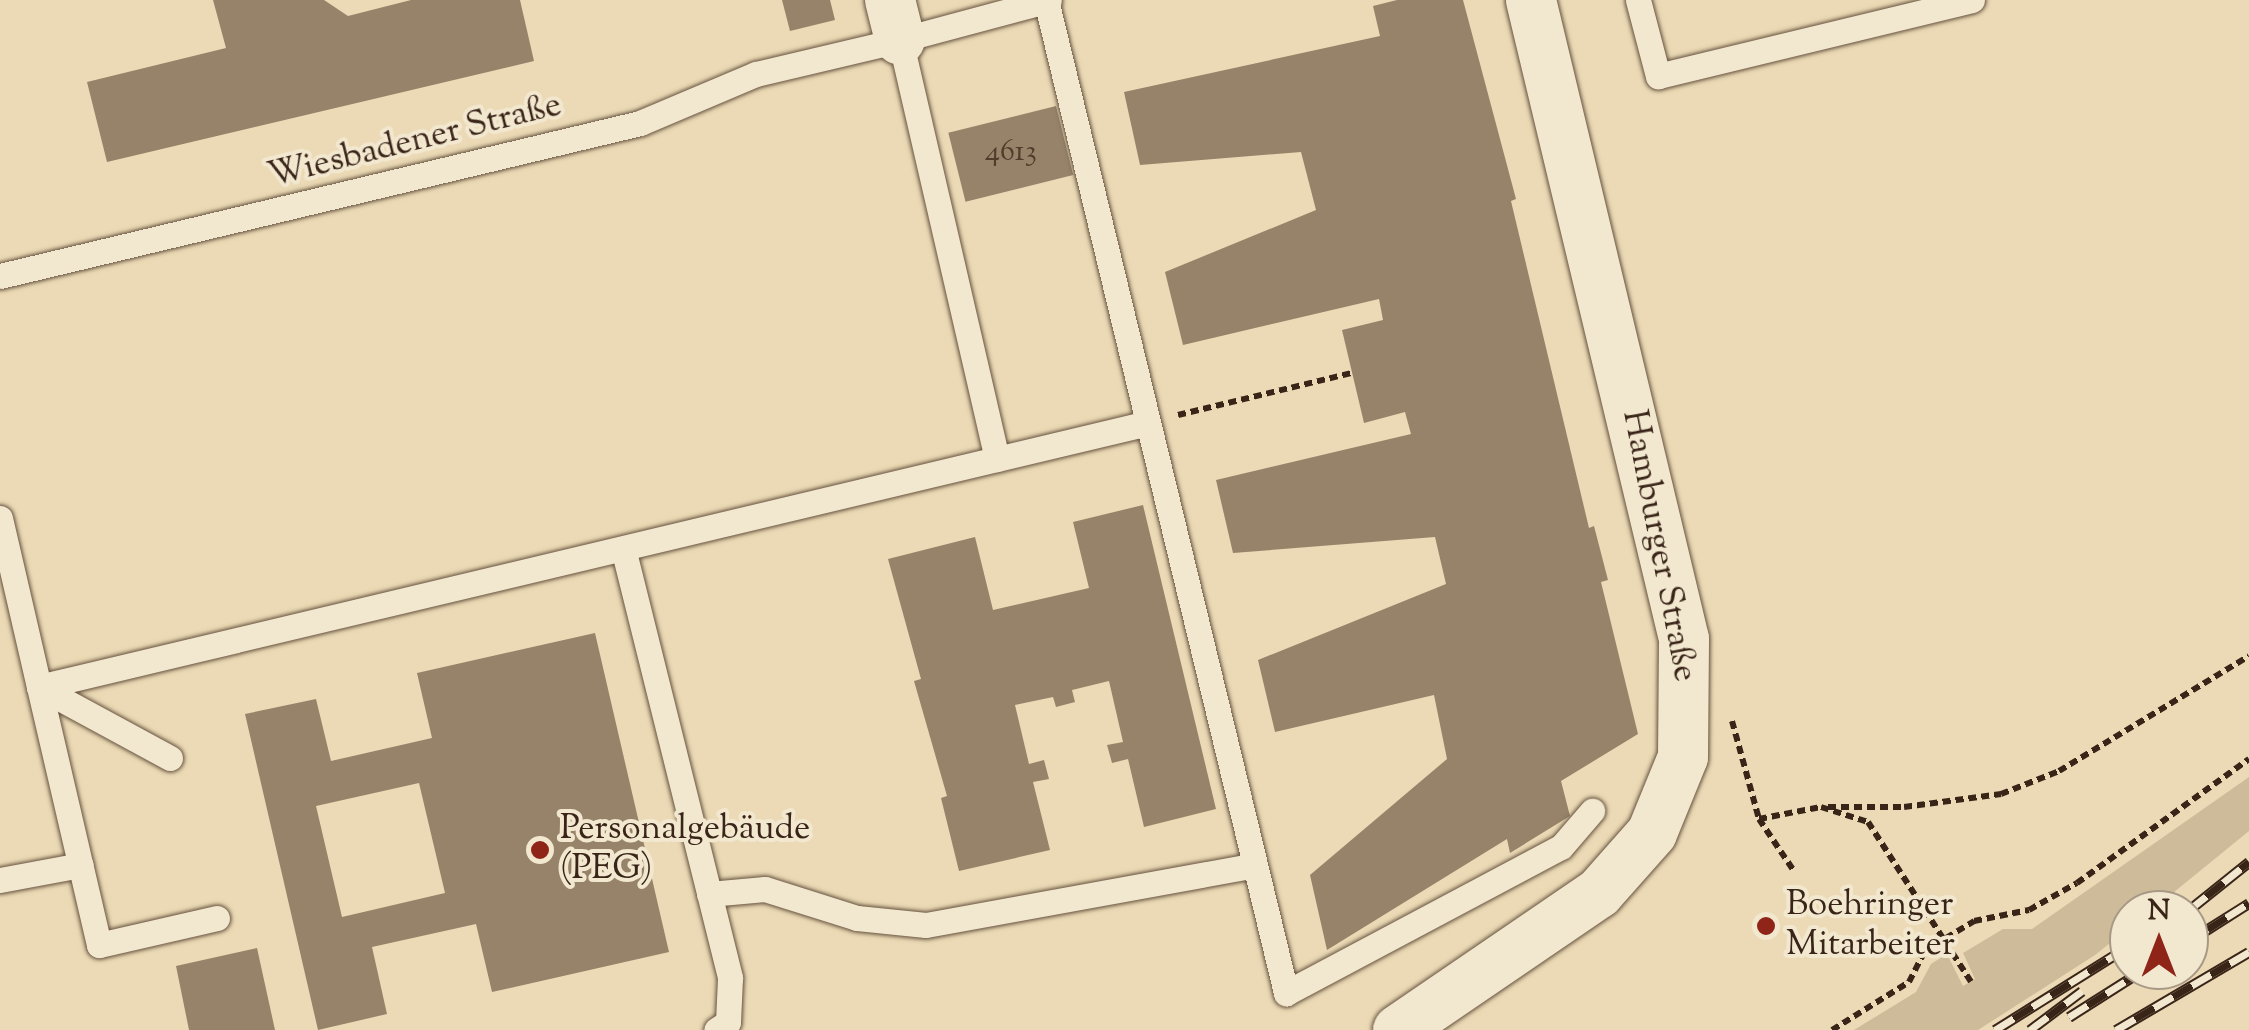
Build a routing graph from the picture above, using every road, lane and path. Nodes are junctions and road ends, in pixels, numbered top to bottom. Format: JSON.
{"nodes":[{"id":1,"x":1048,"y":0,"type":"edge"},
{"id":2,"x":1531,"y":0,"type":"edge"},
{"id":3,"x":1638,"y":0,"type":"edge"},
{"id":4,"x":1972,"y":0,"type":"edge"},
{"id":5,"x":895,"y":20,"type":"edge"},
{"id":6,"x":0,"y":276,"type":"edge"},
{"id":7,"x":1352,"y":374,"type":"dead end"},
{"id":8,"x":1148,"y":423,"type":"junction"},
{"id":9,"x":997,"y":459,"type":"junction"},
{"id":10,"x":0,"y":518,"type":"edge"},
{"id":11,"x":624,"y":552,"type":"junction"},
{"id":12,"x":2249,"y":656,"type":"edge"},
{"id":13,"x":40,"y":687,"type":"junction"},
{"id":14,"x":1729,"y":712,"type":"dead end"},
{"id":15,"x":170,"y":758,"type":"dead end"},
{"id":16,"x":2249,"y":759,"type":"edge"},
{"id":17,"x":1821,"y":806,"type":"junction"},
{"id":18,"x":1592,"y":811,"type":"dead end"},
{"id":19,"x":1759,"y":819,"type":"junction"},
{"id":20,"x":81,"y":864,"type":"junction"},
{"id":21,"x":1255,"y":864,"type":"junction"},
{"id":22,"x":1794,"y":871,"type":"dead end"},
{"id":23,"x":0,"y":880,"type":"edge"},
{"id":24,"x":710,"y":894,"type":"junction"},
{"id":25,"x":217,"y":918,"type":"dead end"},
{"id":26,"x":1946,"y":938,"type":"junction"},
{"id":27,"x":1971,"y":982,"type":"dead end"},
{"id":28,"x":716,"y":1030,"type":"edge"},
{"id":29,"x":1398,"y":1030,"type":"edge"},
{"id":30,"x":1832,"y":1030,"type":"edge"}],
"edges":[{"from":1,"to":5,"type":"lane","name":"Wiesbadener Straße"},
{"from":1,"to":8,"type":"lane"},
{"from":2,"to":29,"type":"street","name":"Hamburger Straße"},
{"from":3,"to":4,"type":"lane"},
{"from":5,"to":6,"type":"lane","name":"Wiesbadener Straße"},
{"from":5,"to":9,"type":"lane"},
{"from":7,"to":8,"type":"path"},
{"from":8,"to":9,"type":"lane"},
{"from":8,"to":21,"type":"lane"},
{"from":9,"to":11,"type":"lane"},
{"from":10,"to":13,"type":"lane"},
{"from":11,"to":13,"type":"lane"},
{"from":11,"to":24,"type":"lane"},
{"from":12,"to":17,"type":"path"},
{"from":13,"to":15,"type":"lane"},
{"from":13,"to":20,"type":"lane"},
{"from":14,"to":19,"type":"path"},
{"from":16,"to":26,"type":"path"},
{"from":17,"to":19,"type":"path"},
{"from":17,"to":26,"type":"path"},
{"from":18,"to":21,"type":"lane"},
{"from":19,"to":22,"type":"path"},
{"from":20,"to":23,"type":"lane"},
{"from":20,"to":25,"type":"lane"},
{"from":21,"to":24,"type":"lane"},
{"from":24,"to":28,"type":"lane"},
{"from":26,"to":27,"type":"path"},
{"from":26,"to":30,"type":"path"}]}
